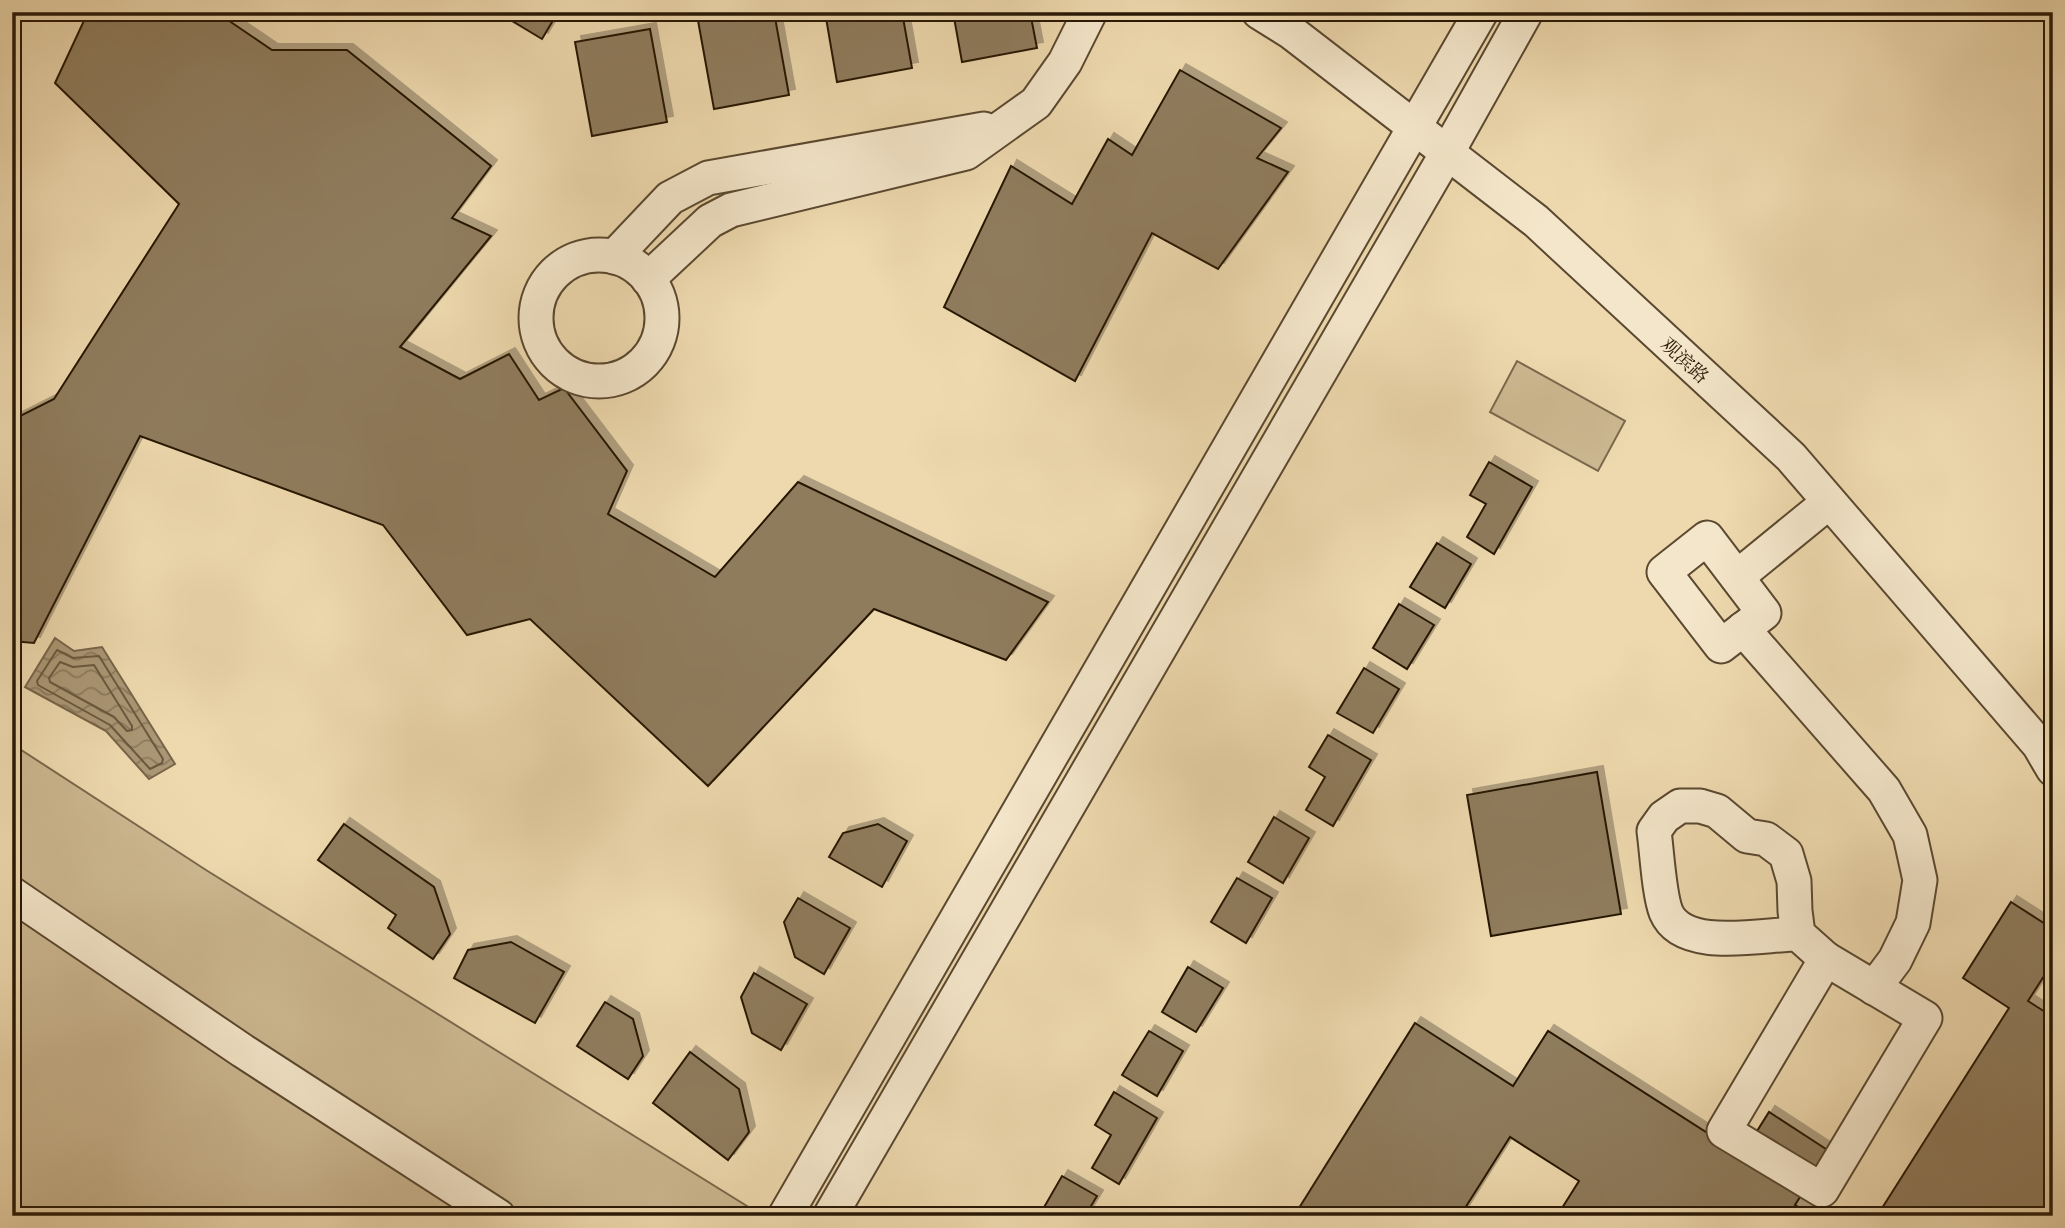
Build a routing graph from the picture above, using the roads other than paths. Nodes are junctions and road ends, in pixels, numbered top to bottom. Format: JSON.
{"nodes":[{"id":1,"x":1090,"y":12,"type":"edge"},
{"id":2,"x":1259,"y":12,"type":"edge"},
{"id":3,"x":1481,"y":12,"type":"edge"},
{"id":4,"x":1526,"y":12,"type":"edge"},
{"id":5,"x":1010,"y":122,"type":"junction"},
{"id":6,"x":1413,"y":127,"type":"junction"},
{"id":7,"x":1447,"y":153,"type":"junction"},
{"id":8,"x":614,"y":257,"type":"junction"},
{"id":9,"x":648,"y":279,"type":"junction"},
{"id":10,"x":1829,"y":502,"type":"junction"},
{"id":11,"x":1737,"y":577,"type":"junction"},
{"id":12,"x":1743,"y":629,"type":"junction"},
{"id":13,"x":2053,"y":769,"type":"edge"},
{"id":14,"x":12,"y":894,"type":"edge"},
{"id":15,"x":1798,"y":934,"type":"junction"},
{"id":16,"x":1826,"y":959,"type":"junction"},
{"id":17,"x":1874,"y":988,"type":"junction"},
{"id":18,"x":498,"y":1216,"type":"edge"},
{"id":19,"x":785,"y":1216,"type":"edge"},
{"id":20,"x":830,"y":1216,"type":"edge"}],
"edges":[{"from":1,"to":5,"type":"street"},
{"from":2,"to":6,"type":"street","name":"观滨路"},
{"from":3,"to":6,"type":"street"},
{"from":4,"to":7,"type":"street"},
{"from":5,"to":8,"type":"street"},
{"from":5,"to":9,"type":"street"},
{"from":6,"to":7,"type":"street","name":"观滨路"},
{"from":6,"to":19,"type":"street"},
{"from":7,"to":10,"type":"street","name":"观滨路"},
{"from":7,"to":20,"type":"street"},
{"from":8,"to":9,"type":"street"},
{"from":8,"to":9,"type":"street"},
{"from":10,"to":11,"type":"street"},
{"from":10,"to":13,"type":"street","name":"观滨路"},
{"from":11,"to":12,"type":"street"},
{"from":11,"to":12,"type":"street"},
{"from":12,"to":17,"type":"street"},
{"from":14,"to":18,"type":"street"},
{"from":15,"to":15,"type":"street"},
{"from":15,"to":16,"type":"street"},
{"from":16,"to":17,"type":"street"},
{"from":16,"to":17,"type":"street"}]}
